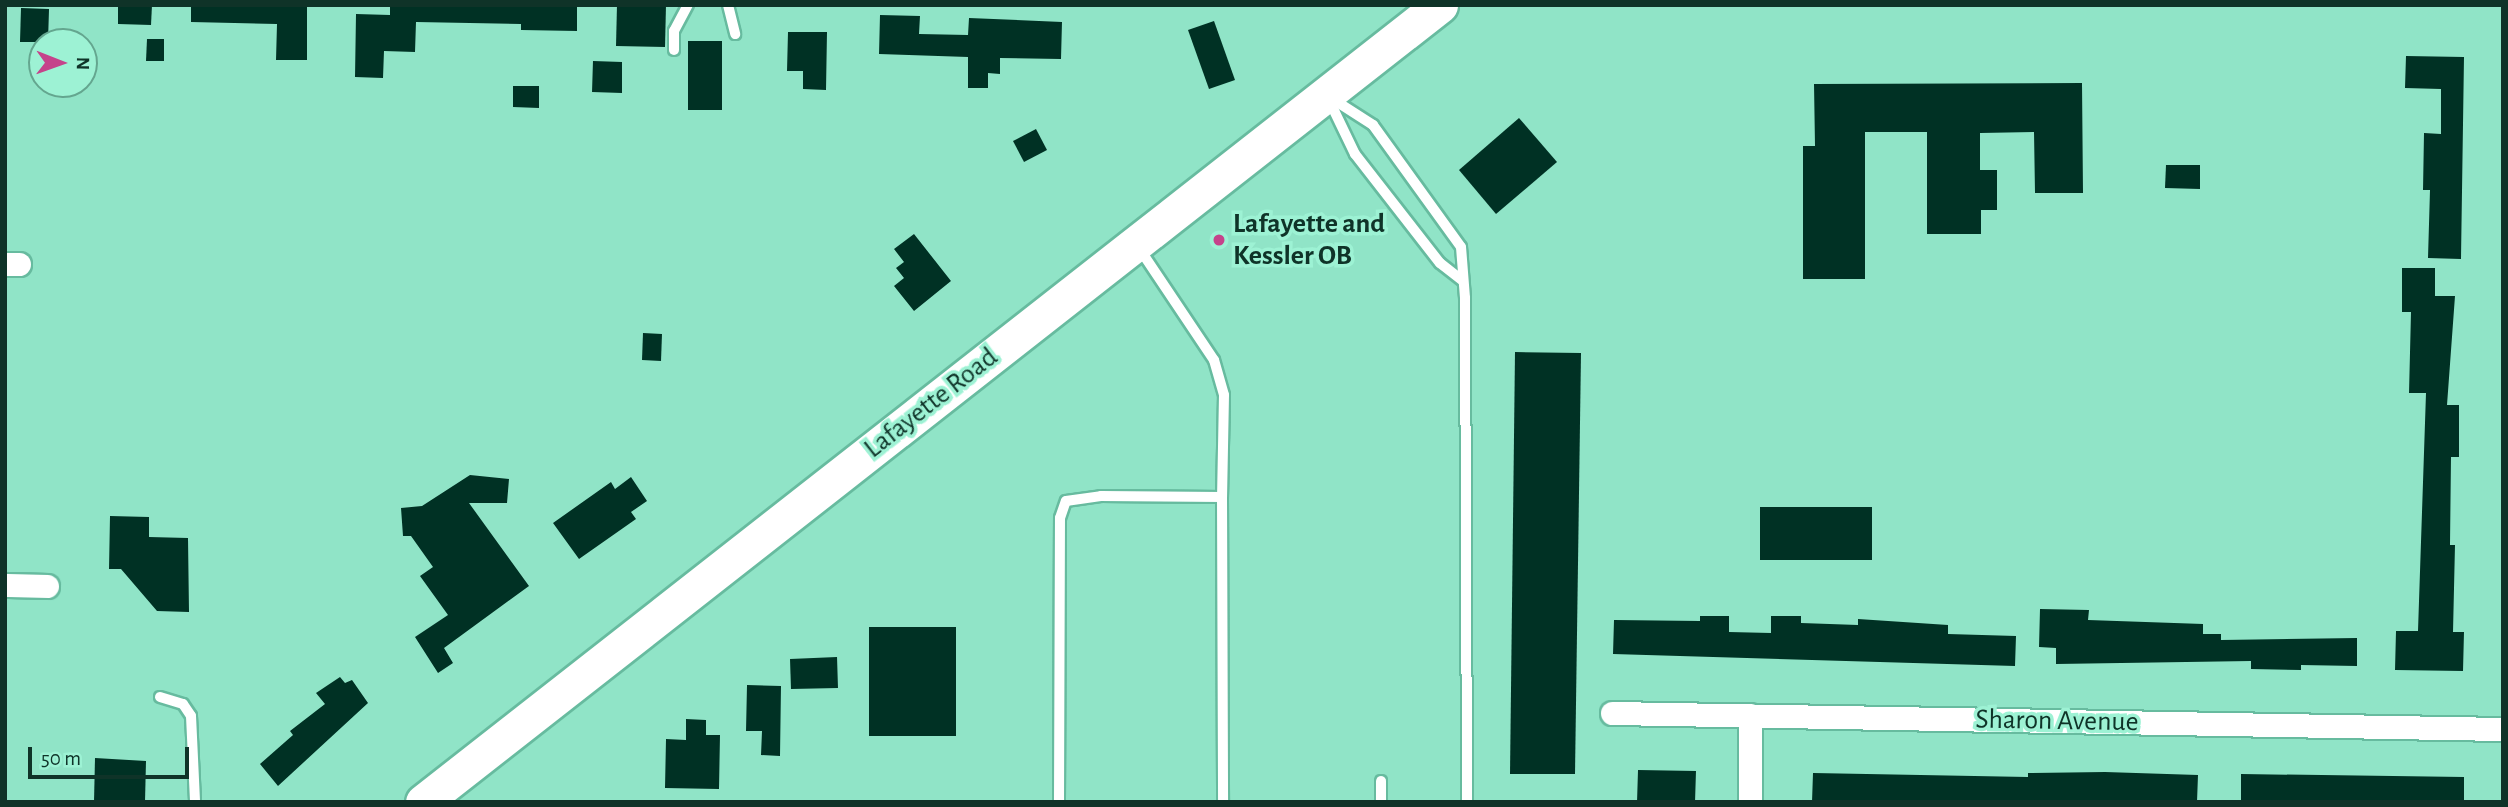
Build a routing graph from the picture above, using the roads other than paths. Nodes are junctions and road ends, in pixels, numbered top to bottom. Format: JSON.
{"nodes":[{"id":1,"x":688,"y":5,"type":"edge"},
{"id":2,"x":728,"y":5,"type":"edge"},
{"id":3,"x":1440,"y":5,"type":"edge"},
{"id":4,"x":736,"y":34,"type":"dead end"},
{"id":5,"x":674,"y":50,"type":"dead end"},
{"id":6,"x":1326,"y":94,"type":"junction"},
{"id":7,"x":1136,"y":243,"type":"junction"},
{"id":8,"x":1463,"y":281,"type":"junction"},
{"id":9,"x":1222,"y":497,"type":"junction"},
{"id":10,"x":5,"y":585,"type":"edge"},
{"id":11,"x":47,"y":586,"type":"dead end"},
{"id":12,"x":160,"y":697,"type":"dead end"},
{"id":13,"x":1612,"y":713,"type":"dead end"},
{"id":14,"x":1750,"y":715,"type":"junction"},
{"id":15,"x":2503,"y":729,"type":"edge"},
{"id":16,"x":1381,"y":781,"type":"dead end"},
{"id":17,"x":440,"y":793,"type":"edge"},
{"id":18,"x":195,"y":802,"type":"edge"},
{"id":19,"x":1059,"y":802,"type":"edge"},
{"id":20,"x":1223,"y":802,"type":"edge"},
{"id":21,"x":1381,"y":802,"type":"edge"},
{"id":22,"x":1467,"y":802,"type":"edge"},
{"id":23,"x":1750,"y":802,"type":"edge"}],
"edges":[{"from":1,"to":5,"type":"lane"},
{"from":2,"to":4,"type":"lane"},
{"from":3,"to":6,"type":"main road","name":"Lafayette Road"},
{"from":6,"to":7,"type":"main road","name":"Lafayette Road"},
{"from":6,"to":8,"type":"lane"},
{"from":6,"to":8,"type":"lane"},
{"from":7,"to":9,"type":"lane"},
{"from":7,"to":17,"type":"main road","name":"Lafayette Road"},
{"from":8,"to":22,"type":"lane"},
{"from":9,"to":19,"type":"lane"},
{"from":9,"to":20,"type":"lane"},
{"from":10,"to":11,"type":"street"},
{"from":12,"to":18,"type":"lane"},
{"from":13,"to":14,"type":"street","name":"Sharon Avenue"},
{"from":14,"to":15,"type":"street","name":"Sharon Avenue"},
{"from":14,"to":23,"type":"street"},
{"from":16,"to":21,"type":"lane"}]}
